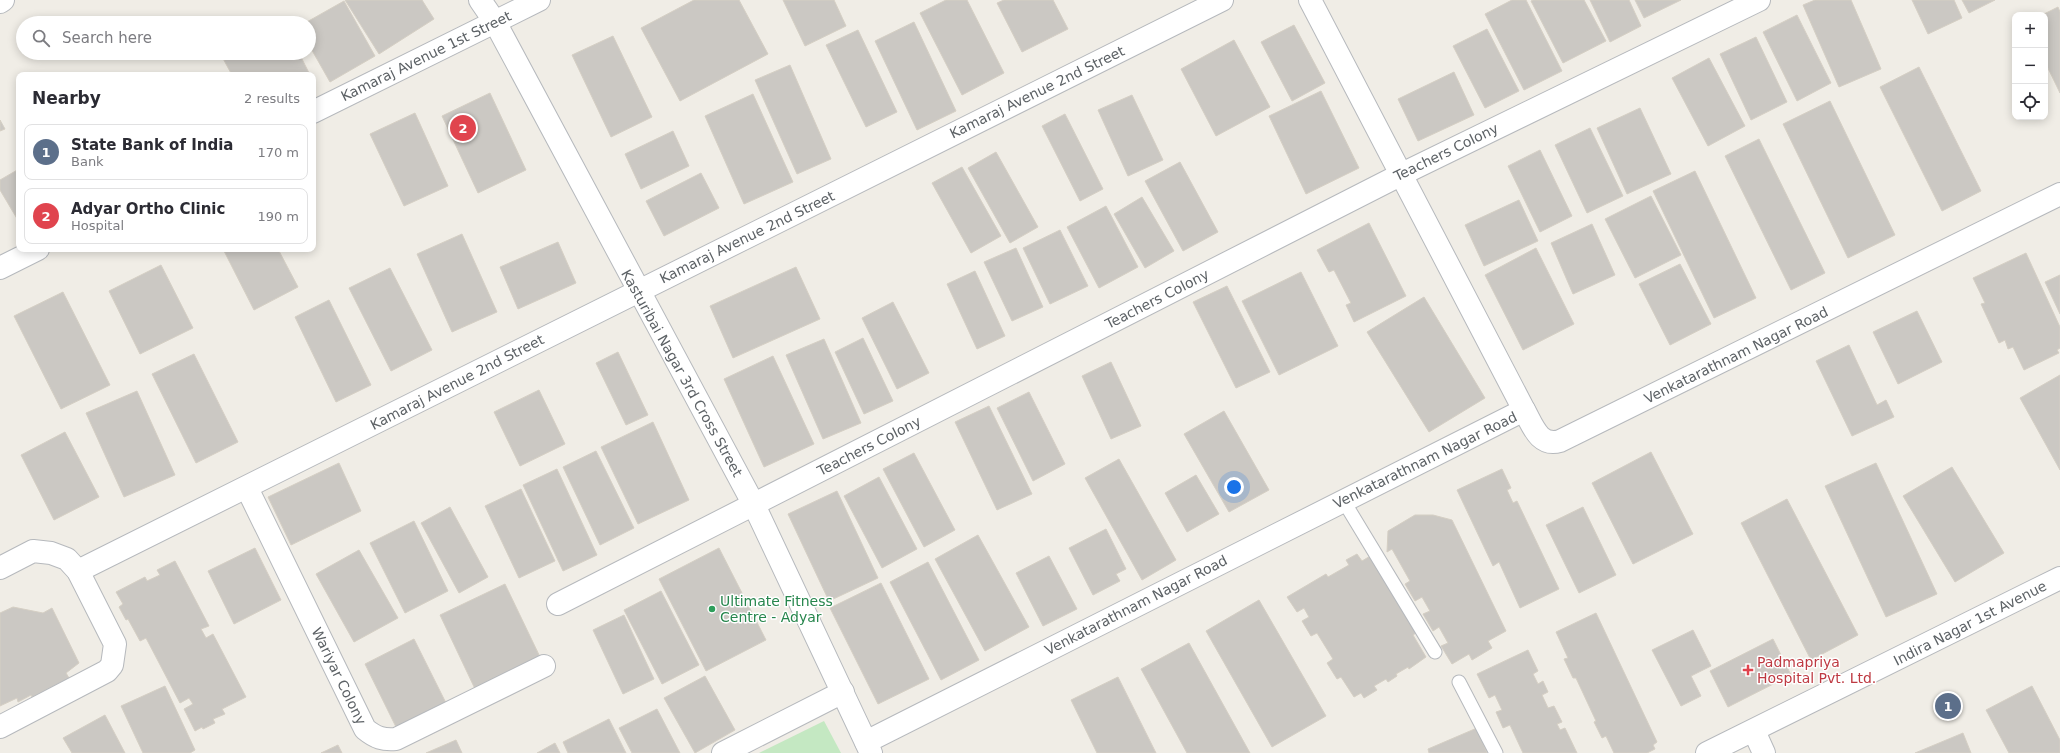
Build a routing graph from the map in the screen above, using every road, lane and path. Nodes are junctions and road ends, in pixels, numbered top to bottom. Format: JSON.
{"nodes":[{"id":1,"x":3,"y":0,"type":"edge"},
{"id":2,"x":480,"y":0,"type":"edge"},
{"id":3,"x":540,"y":0,"type":"edge"},
{"id":4,"x":1222,"y":0,"type":"edge"},
{"id":5,"x":1310,"y":0,"type":"edge"},
{"id":6,"x":1759,"y":0,"type":"edge"},
{"id":7,"x":0,"y":2,"type":"edge"},
{"id":8,"x":495,"y":22,"type":"junction"},
{"id":9,"x":316,"y":111,"type":"edge"},
{"id":10,"x":1402,"y":174,"type":"junction"},
{"id":11,"x":2060,"y":194,"type":"edge"},
{"id":12,"x":32,"y":252,"type":"edge"},
{"id":13,"x":0,"y":268,"type":"edge"},
{"id":14,"x":638,"y":291,"type":"junction"},
{"id":15,"x":1524,"y":410,"type":"junction"},
{"id":16,"x":247,"y":488,"type":"junction"},
{"id":17,"x":1343,"y":500,"type":"junction"},
{"id":18,"x":754,"y":505,"type":"junction"},
{"id":19,"x":0,"y":568,"type":"edge"},
{"id":20,"x":78,"y":571,"type":"junction"},
{"id":21,"x":2060,"y":578,"type":"edge"},
{"id":22,"x":558,"y":604,"type":"dead end"},
{"id":23,"x":1435,"y":652,"type":"dead end"},
{"id":24,"x":544,"y":666,"type":"dead end"},
{"id":25,"x":1459,"y":682,"type":"dead end"},
{"id":26,"x":843,"y":692,"type":"junction"},
{"id":27,"x":0,"y":727,"type":"edge"},
{"id":28,"x":1754,"y":730,"type":"junction"},
{"id":29,"x":869,"y":748,"type":"edge"},
{"id":30,"x":723,"y":753,"type":"edge"},
{"id":31,"x":1496,"y":753,"type":"edge"},
{"id":32,"x":1708,"y":753,"type":"edge"},
{"id":33,"x":1764,"y":753,"type":"edge"}],
"edges":[{"from":1,"to":7,"type":"street"},
{"from":2,"to":8,"type":"street","name":"Kasturibai Nagar 3rd Cross Street"},
{"from":3,"to":8,"type":"street","name":"Kamaraj Avenue 1st Street"},
{"from":4,"to":14,"type":"street","name":"Kamaraj Avenue 2nd Street"},
{"from":5,"to":10,"type":"street"},
{"from":6,"to":10,"type":"street","name":"Teachers Colony"},
{"from":8,"to":9,"type":"street","name":"Kamaraj Avenue 1st Street"},
{"from":8,"to":14,"type":"street","name":"Kasturibai Nagar 3rd Cross Street"},
{"from":10,"to":15,"type":"street"},
{"from":10,"to":18,"type":"street","name":"Teachers Colony"},
{"from":11,"to":15,"type":"street","name":"Venkatarathnam Nagar Road"},
{"from":12,"to":13,"type":"street"},
{"from":14,"to":16,"type":"street","name":"Kamaraj Avenue 2nd Street"},
{"from":14,"to":18,"type":"street","name":"Kasturibai Nagar 3rd Cross Street"},
{"from":15,"to":17,"type":"street","name":"Venkatarathnam Nagar Road"},
{"from":16,"to":20,"type":"street","name":"Kamaraj Avenue 2nd Street"},
{"from":16,"to":24,"type":"street","name":"Wariyar Colony"},
{"from":17,"to":23,"type":"lane"},
{"from":17,"to":29,"type":"street","name":"Venkatarathnam Nagar Road"},
{"from":18,"to":22,"type":"street","name":"Teachers Colony"},
{"from":18,"to":26,"type":"street","name":"Kasturibai Nagar 3rd Cross Street"},
{"from":19,"to":20,"type":"street"},
{"from":20,"to":27,"type":"street"},
{"from":21,"to":28,"type":"street","name":"Indira Nagar 1st Avenue"},
{"from":25,"to":31,"type":"lane"},
{"from":26,"to":29,"type":"street","name":"Kasturibai Nagar 3rd Cross Street"},
{"from":26,"to":30,"type":"street"},
{"from":28,"to":32,"type":"street","name":"Indira Nagar 1st Avenue"},
{"from":28,"to":33,"type":"street"}]}
